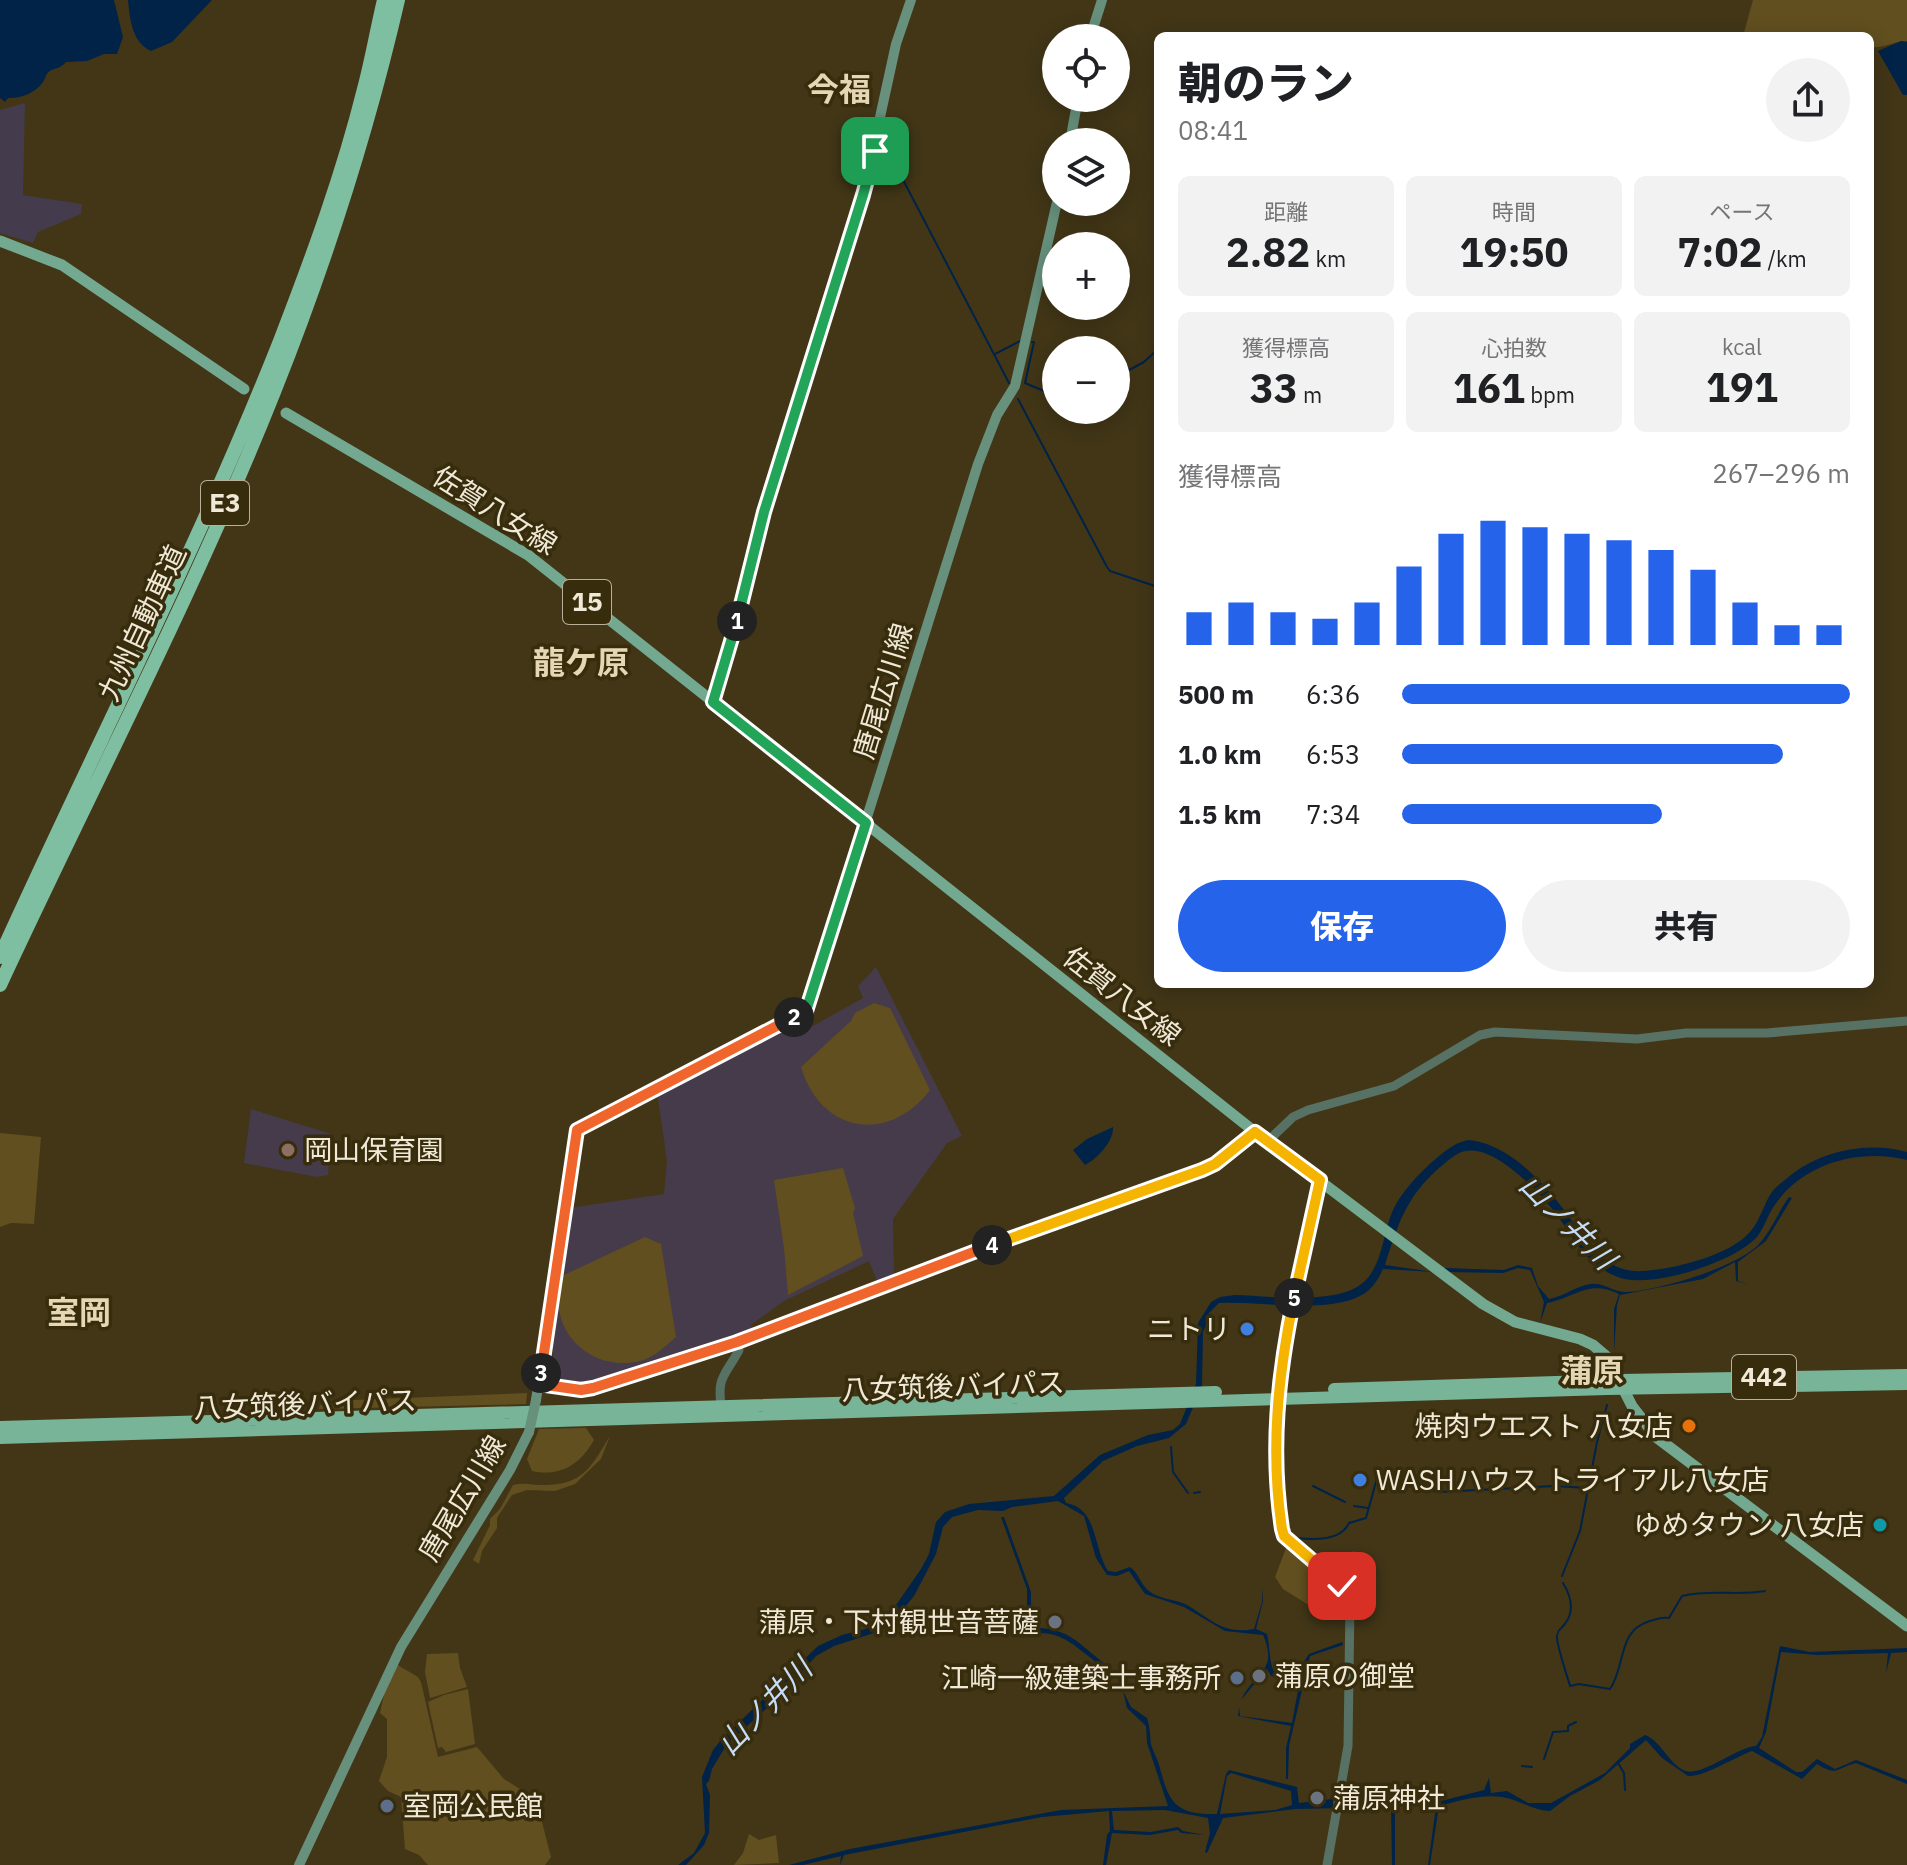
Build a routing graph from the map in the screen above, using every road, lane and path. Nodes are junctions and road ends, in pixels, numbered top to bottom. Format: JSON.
{"nodes":[{"id":1,"x":384,"y":0,"type":"edge"},
{"id":2,"x":398,"y":0,"type":"edge"},
{"id":3,"x":911,"y":0,"type":"edge"},
{"id":4,"x":1102,"y":0,"type":"edge"},
{"id":5,"x":1094,"y":24,"type":"edge"},
{"id":6,"x":1054,"y":216,"type":"edge"},
{"id":7,"x":0,"y":241,"type":"edge"},
{"id":8,"x":244,"y":389,"type":"dead end"},
{"id":9,"x":286,"y":413,"type":"dead end"},
{"id":10,"x":713,"y":702,"type":"junction"},
{"id":11,"x":866,"y":823,"type":"junction"},
{"id":12,"x":0,"y":957,"type":"edge"},
{"id":13,"x":0,"y":985,"type":"edge"},
{"id":14,"x":1907,"y":1021,"type":"edge"},
{"id":15,"x":1255,"y":1132,"type":"junction"},
{"id":16,"x":1268,"y":1141,"type":"junction"},
{"id":17,"x":1320,"y":1180,"type":"junction"},
{"id":18,"x":737,"y":1342,"type":"junction"},
{"id":19,"x":1907,"y":1375,"type":"edge"},
{"id":20,"x":539,"y":1384,"type":"junction"},
{"id":21,"x":1623,"y":1384,"type":"junction"},
{"id":22,"x":1907,"y":1384,"type":"edge"},
{"id":23,"x":1278,"y":1395,"type":"junction"},
{"id":24,"x":722,"y":1411,"type":"junction"},
{"id":25,"x":0,"y":1427,"type":"edge"},
{"id":26,"x":0,"y":1438,"type":"edge"},
{"id":27,"x":1907,"y":1626,"type":"edge"},
{"id":28,"x":299,"y":1865,"type":"edge"},
{"id":29,"x":1327,"y":1865,"type":"edge"}],
"edges":[{"from":1,"to":12,"type":"highway","name":"九州自動車道","number":"E3"},
{"from":2,"to":13,"type":"highway","name":"九州自動車道","number":"E3"},
{"from":3,"to":10,"type":"main road"},
{"from":4,"to":5,"type":"main road"},
{"from":6,"to":11,"type":"main road","name":"唐尾広川線"},
{"from":7,"to":8,"type":"main road"},
{"from":9,"to":10,"type":"main road","name":"佐賀八女線","number":"15"},
{"from":10,"to":11,"type":"main road","name":"佐賀八女線","number":"15"},
{"from":11,"to":15,"type":"main road","name":"佐賀八女線","number":"15"},
{"from":11,"to":20,"type":"main road","name":"唐尾広川線"},
{"from":14,"to":16,"type":"street"},
{"from":15,"to":16,"type":"main road","name":"佐賀八女線","number":"15"},
{"from":15,"to":18,"type":"street"},
{"from":16,"to":17,"type":"main road","name":"佐賀八女線","number":"15"},
{"from":17,"to":21,"type":"main road","name":"佐賀八女線","number":"15"},
{"from":17,"to":23,"type":"street"},
{"from":18,"to":20,"type":"street"},
{"from":18,"to":24,"type":"street"},
{"from":19,"to":21,"type":"highway","name":"八女筑後バイパス","number":"442"},
{"from":20,"to":28,"type":"main road","name":"唐尾広川線","bridge":true},
{"from":21,"to":22,"type":"highway","name":"八女筑後バイパス","number":"442"},
{"from":21,"to":23,"type":"highway","name":"八女筑後バイパス","number":"442"},
{"from":21,"to":27,"type":"main road","name":"佐賀八女線","number":"15"},
{"from":23,"to":24,"type":"highway","name":"八女筑後バイパス","number":"442"},
{"from":23,"to":29,"type":"street"},
{"from":24,"to":25,"type":"highway","name":"八女筑後バイパス","number":"442"},
{"from":24,"to":26,"type":"highway","name":"八女筑後バイパス","number":"442"}]}
